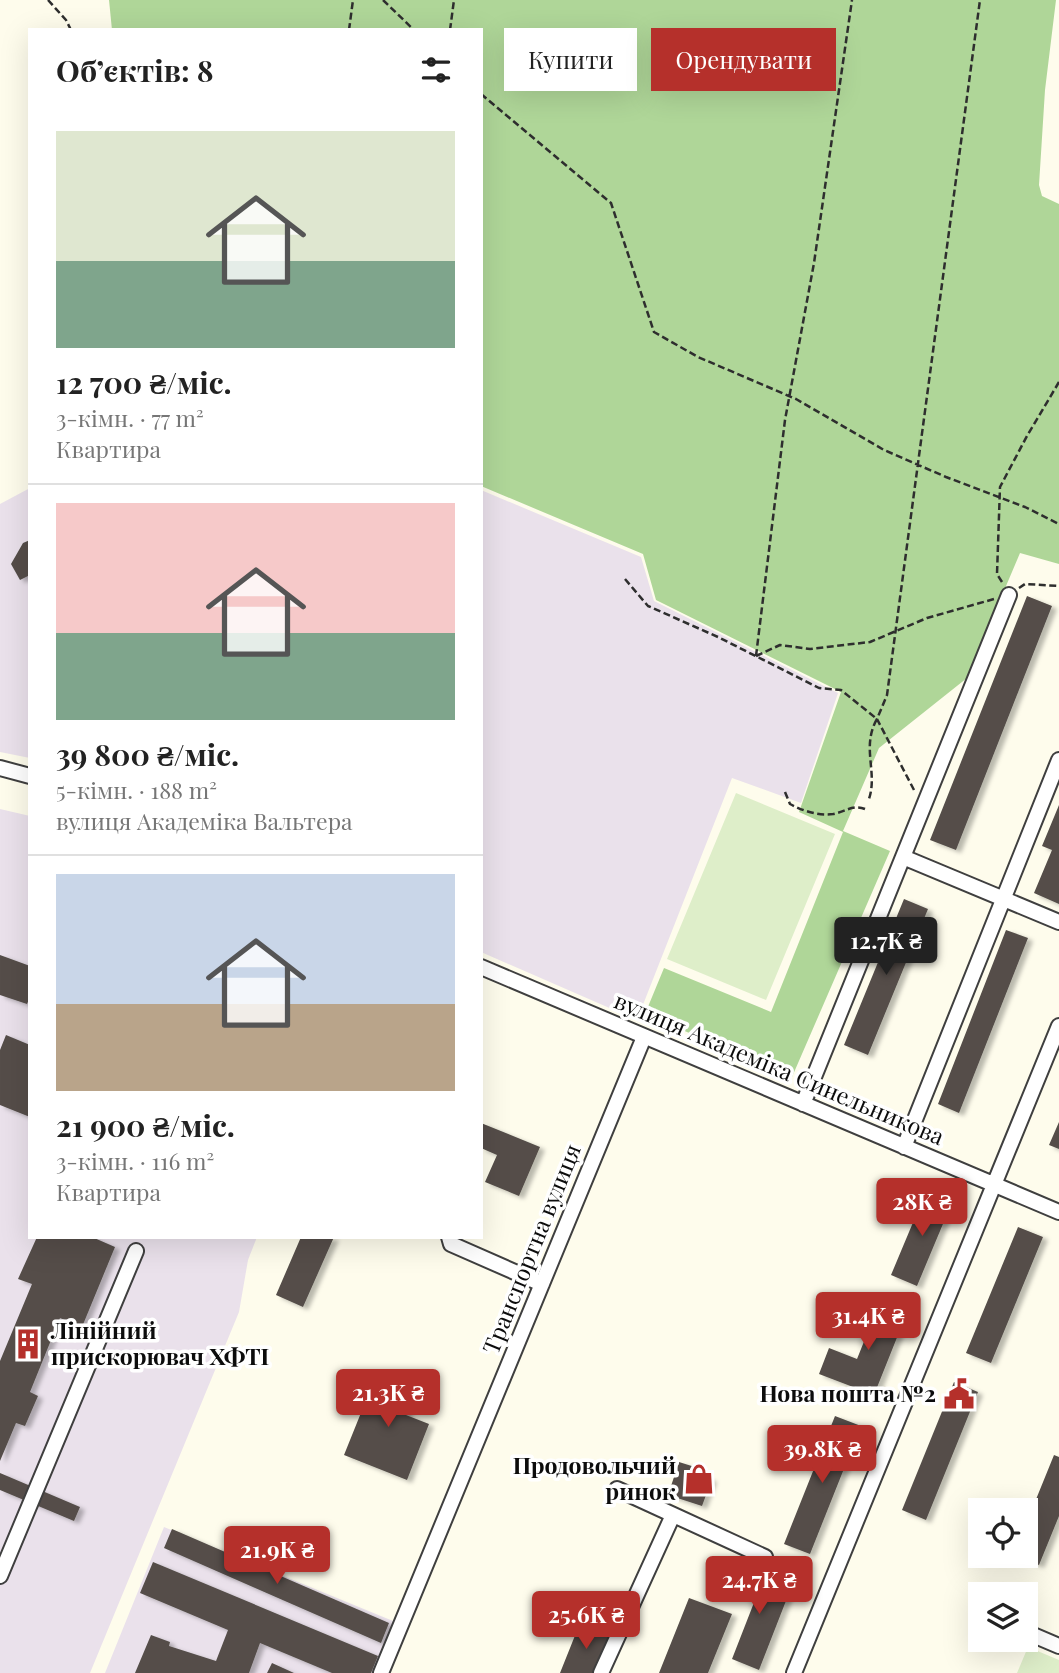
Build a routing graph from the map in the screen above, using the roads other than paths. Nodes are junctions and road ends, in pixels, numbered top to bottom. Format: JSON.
{"nodes":[{"id":1,"x":1009,"y":595,"type":"road end"},
{"id":2,"x":1059,"y":760,"type":"edge"},
{"id":3,"x":0,"y":768,"type":"edge"},
{"id":4,"x":28,"y":775,"type":"edge"},
{"id":5,"x":903,"y":857,"type":"junction"},
{"id":6,"x":1004,"y":898,"type":"junction"},
{"id":7,"x":1059,"y":922,"type":"edge"},
{"id":8,"x":483,"y":968,"type":"edge"},
{"id":9,"x":1059,"y":1026,"type":"edge"},
{"id":10,"x":644,"y":1037,"type":"junction"},
{"id":11,"x":803,"y":1104,"type":"junction"},
{"id":12,"x":904,"y":1147,"type":"junction"},
{"id":13,"x":995,"y":1185,"type":"junction"},
{"id":14,"x":1059,"y":1212,"type":"edge"},
{"id":15,"x":450,"y":1239,"type":"edge"},
{"id":16,"x":136,"y":1251,"type":"dead end"},
{"id":17,"x":542,"y":1284,"type":"junction"},
{"id":18,"x":617,"y":1489,"type":"dead end"},
{"id":19,"x":673,"y":1515,"type":"junction"},
{"id":20,"x":765,"y":1557,"type":"dead end"},
{"id":21,"x":0,"y":1576,"type":"edge"},
{"id":22,"x":1038,"y":1637,"type":"edge"},
{"id":23,"x":1059,"y":1646,"type":"edge"},
{"id":24,"x":381,"y":1673,"type":"edge"},
{"id":25,"x":601,"y":1673,"type":"edge"},
{"id":26,"x":793,"y":1673,"type":"edge"}],
"edges":[{"from":1,"to":5,"type":"street"},
{"from":2,"to":6,"type":"street"},
{"from":3,"to":4,"type":"street"},
{"from":5,"to":6,"type":"street"},
{"from":5,"to":11,"type":"street"},
{"from":6,"to":7,"type":"street"},
{"from":6,"to":12,"type":"street"},
{"from":8,"to":10,"type":"street","name":"вулиця Академіка Синельникова"},
{"from":9,"to":13,"type":"street"},
{"from":10,"to":11,"type":"street","name":"вулиця Академіка Синельникова"},
{"from":10,"to":17,"type":"street","name":"Транспортна вулиця"},
{"from":11,"to":12,"type":"street","name":"вулиця Академіка Синельникова"},
{"from":12,"to":13,"type":"street","name":"вулиця Академіка Синельникова"},
{"from":13,"to":14,"type":"street","name":"вулиця Академіка Синельникова"},
{"from":13,"to":26,"type":"street"},
{"from":15,"to":17,"type":"street"},
{"from":16,"to":21,"type":"street"},
{"from":17,"to":24,"type":"street","name":"Транспортна вулиця"},
{"from":18,"to":19,"type":"street"},
{"from":19,"to":20,"type":"street"},
{"from":19,"to":25,"type":"street"},
{"from":22,"to":23,"type":"street"}]}
